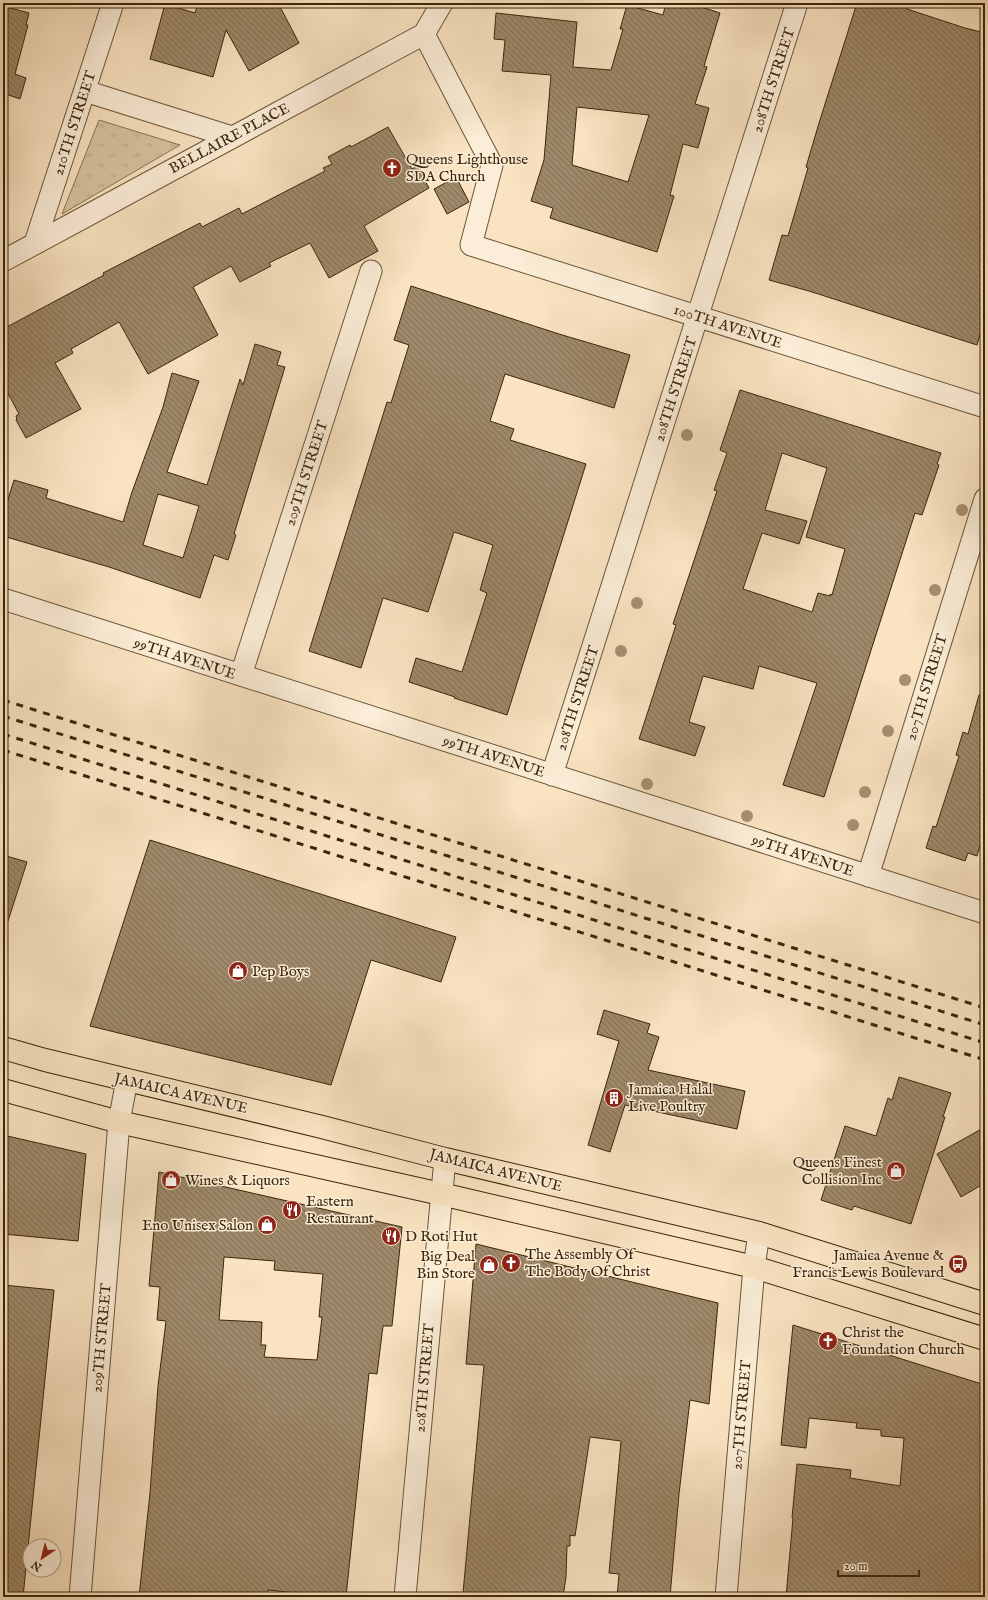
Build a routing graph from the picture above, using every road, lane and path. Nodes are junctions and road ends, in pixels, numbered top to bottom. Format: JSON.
{"nodes":[{"id":1,"x":113,"y":3,"type":"edge"},
{"id":2,"x":442,"y":3,"type":"edge"},
{"id":3,"x":797,"y":3,"type":"edge"},
{"id":4,"x":424,"y":34,"type":"junction"},
{"id":5,"x":85,"y":91,"type":"junction"},
{"id":6,"x":232,"y":137,"type":"junction"},
{"id":7,"x":35,"y":242,"type":"junction"},
{"id":8,"x":3,"y":261,"type":"edge"},
{"id":9,"x":371,"y":270,"type":"dead end"},
{"id":10,"x":698,"y":317,"type":"junction"},
{"id":11,"x":985,"y":407,"type":"edge"},
{"id":12,"x":985,"y":499,"type":"edge"},
{"id":13,"x":3,"y":599,"type":"edge"},
{"id":14,"x":241,"y":675,"type":"junction"},
{"id":15,"x":552,"y":775,"type":"junction"},
{"id":16,"x":868,"y":876,"type":"junction"},
{"id":17,"x":985,"y":913,"type":"edge"},
{"id":18,"x":3,"y":1048,"type":"edge"},
{"id":19,"x":126,"y":1080,"type":"junction"},
{"id":20,"x":3,"y":1090,"type":"edge"},
{"id":21,"x":119,"y":1122,"type":"junction"},
{"id":22,"x":445,"y":1159,"type":"junction"},
{"id":23,"x":441,"y":1194,"type":"junction"},
{"id":24,"x":759,"y":1233,"type":"junction"},
{"id":25,"x":754,"y":1267,"type":"junction"},
{"id":26,"x":985,"y":1304,"type":"edge"},
{"id":27,"x":985,"y":1339,"type":"edge"},
{"id":28,"x":80,"y":1597,"type":"edge"},
{"id":29,"x":405,"y":1597,"type":"edge"},
{"id":30,"x":726,"y":1597,"type":"edge"}],
"edges":[{"from":1,"to":5,"type":"street","name":"210TH STREET"},
{"from":2,"to":4,"type":"street"},
{"from":3,"to":10,"type":"street","name":"208TH STREET"},
{"from":4,"to":6,"type":"street","name":"BELLAIRE PLACE"},
{"from":4,"to":10,"type":"street","name":"100TH AVENUE"},
{"from":5,"to":6,"type":"street"},
{"from":5,"to":7,"type":"street","name":"210TH STREET"},
{"from":6,"to":7,"type":"street","name":"BELLAIRE PLACE"},
{"from":7,"to":8,"type":"street","name":"BELLAIRE PLACE"},
{"from":9,"to":14,"type":"street","name":"209TH STREET"},
{"from":10,"to":11,"type":"street","name":"100TH AVENUE"},
{"from":10,"to":15,"type":"street","name":"208TH STREET"},
{"from":12,"to":16,"type":"street","name":"207TH STREET"},
{"from":13,"to":14,"type":"street","name":"99TH AVENUE"},
{"from":14,"to":15,"type":"street","name":"99TH AVENUE"},
{"from":15,"to":16,"type":"street","name":"99TH AVENUE"},
{"from":16,"to":17,"type":"street","name":"99TH AVENUE"},
{"from":18,"to":19,"type":"main road","name":"JAMAICA AVENUE"},
{"from":19,"to":21,"type":"street","name":"209TH STREET"},
{"from":19,"to":22,"type":"main road","name":"JAMAICA AVENUE"},
{"from":20,"to":21,"type":"main road"},
{"from":21,"to":23,"type":"main road"},
{"from":21,"to":28,"type":"street","name":"209TH STREET"},
{"from":22,"to":23,"type":"street","name":"208TH STREET"},
{"from":22,"to":24,"type":"main road","name":"JAMAICA AVENUE"},
{"from":23,"to":25,"type":"main road"},
{"from":23,"to":29,"type":"street","name":"208TH STREET"},
{"from":24,"to":25,"type":"street","name":"207TH STREET"},
{"from":24,"to":26,"type":"main road","name":"JAMAICA AVENUE"},
{"from":25,"to":27,"type":"main road"},
{"from":25,"to":30,"type":"street","name":"207TH STREET"}]}
